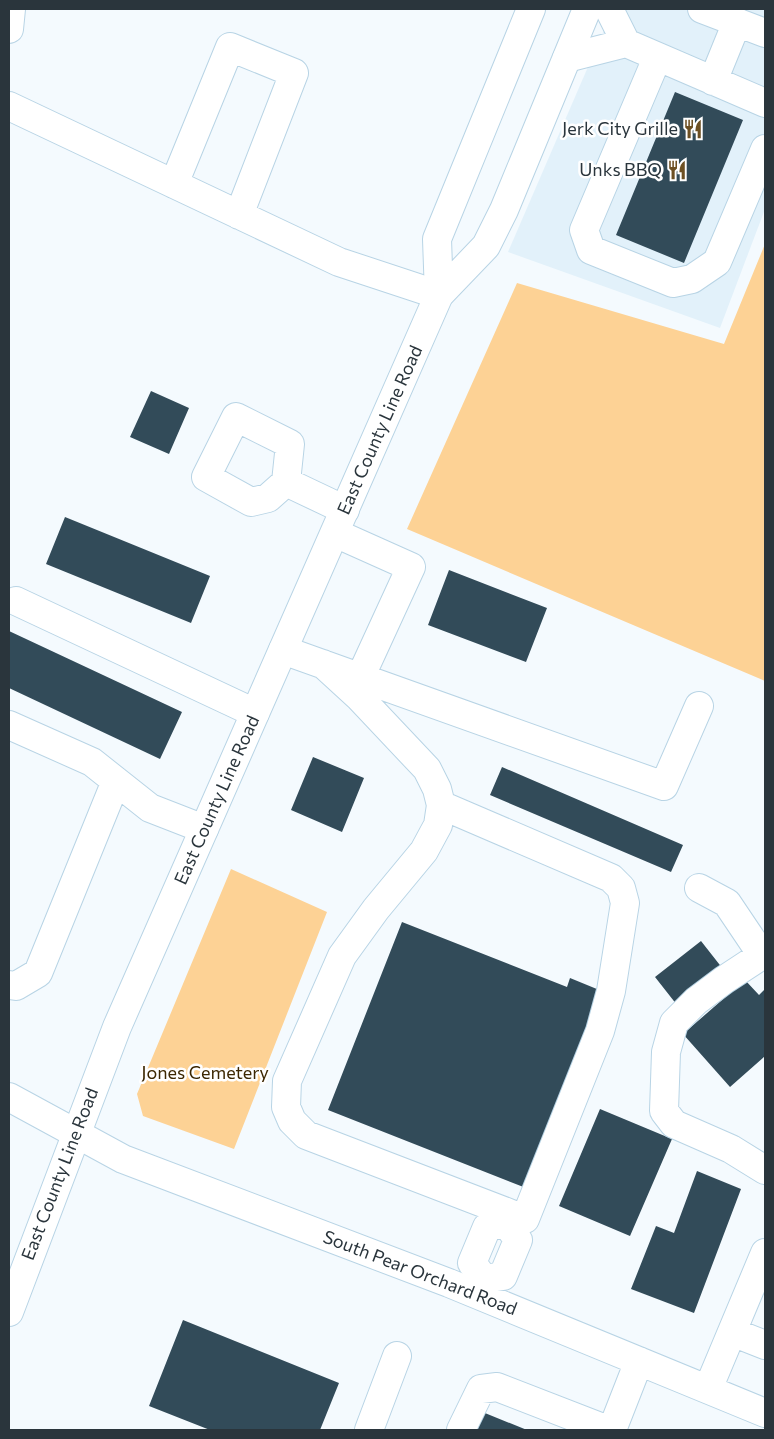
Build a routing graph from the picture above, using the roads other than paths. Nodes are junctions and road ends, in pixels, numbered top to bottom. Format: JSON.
{"nodes":[{"id":1,"x":11,"y":9,"type":"edge"},
{"id":2,"x":531,"y":9,"type":"edge"},
{"id":3,"x":587,"y":9,"type":"edge"},
{"id":4,"x":609,"y":9,"type":"edge"},
{"id":5,"x":702,"y":9,"type":"edge"},
{"id":6,"x":737,"y":22,"type":"junction"},
{"id":7,"x":9,"y":29,"type":"edge"},
{"id":8,"x":765,"y":33,"type":"edge"},
{"id":9,"x":626,"y":43,"type":"junction"},
{"id":10,"x":567,"y":58,"type":"junction"},
{"id":11,"x":657,"y":58,"type":"junction"},
{"id":12,"x":713,"y":81,"type":"junction"},
{"id":13,"x":765,"y":103,"type":"edge"},
{"id":14,"x":9,"y":106,"type":"edge"},
{"id":15,"x":765,"y":149,"type":"edge"},
{"id":16,"x":174,"y":184,"type":"junction"},
{"id":17,"x":239,"y":215,"type":"junction"},
{"id":18,"x":440,"y":295,"type":"junction"},
{"id":19,"x":286,"y":482,"type":"dead end"},
{"id":20,"x":340,"y":521,"type":"junction"},
{"id":21,"x":16,"y":601,"type":"dead end"},
{"id":22,"x":283,"y":650,"type":"junction"},
{"id":23,"x":323,"y":664,"type":"junction"},
{"id":24,"x":360,"y":678,"type":"junction"},
{"id":25,"x":699,"y":706,"type":"dead end"},
{"id":26,"x":255,"y":712,"type":"junction"},
{"id":27,"x":9,"y":725,"type":"edge"},
{"id":28,"x":116,"y":781,"type":"junction"},
{"id":29,"x":441,"y":805,"type":"junction"},
{"id":30,"x":204,"y":829,"type":"junction"},
{"id":31,"x":699,"y":888,"type":"dead end"},
{"id":32,"x":764,"y":955,"type":"edge"},
{"id":33,"x":9,"y":985,"type":"edge"},
{"id":34,"x":9,"y":1097,"type":"edge"},
{"id":35,"x":76,"y":1134,"type":"junction"},
{"id":36,"x":765,"y":1170,"type":"edge"},
{"id":37,"x":508,"y":1217,"type":"junction"},
{"id":38,"x":765,"y":1253,"type":"edge"},
{"id":39,"x":481,"y":1287,"type":"junction"},
{"id":40,"x":9,"y":1312,"type":"edge"},
{"id":41,"x":732,"y":1332,"type":"junction"},
{"id":42,"x":765,"y":1345,"type":"edge"},
{"id":43,"x":397,"y":1356,"type":"dead end"},
{"id":44,"x":639,"y":1361,"type":"junction"},
{"id":45,"x":708,"y":1389,"type":"junction"},
{"id":46,"x":765,"y":1413,"type":"edge"},
{"id":47,"x":369,"y":1430,"type":"edge"},
{"id":48,"x":461,"y":1430,"type":"edge"},
{"id":49,"x":608,"y":1430,"type":"edge"},
{"id":50,"x":612,"y":1430,"type":"edge"}],
"edges":[{"from":1,"to":7,"type":"main road"},
{"from":2,"to":18,"type":"main road","name":"East County Line Road"},
{"from":3,"to":10,"type":"main road","name":"East County Line Road"},
{"from":4,"to":9,"type":"main road"},
{"from":5,"to":6,"type":"main road"},
{"from":6,"to":8,"type":"main road"},
{"from":6,"to":12,"type":"main road"},
{"from":9,"to":10,"type":"main road"},
{"from":9,"to":11,"type":"main road"},
{"from":10,"to":18,"type":"main road","name":"East County Line Road"},
{"from":11,"to":12,"type":"main road"},
{"from":11,"to":15,"type":"main road"},
{"from":12,"to":13,"type":"main road"},
{"from":14,"to":16,"type":"main road"},
{"from":16,"to":17,"type":"main road"},
{"from":16,"to":17,"type":"main road"},
{"from":17,"to":18,"type":"main road"},
{"from":18,"to":20,"type":"main road","name":"East County Line Road"},
{"from":19,"to":20,"type":"main road"},
{"from":20,"to":22,"type":"main road","name":"East County Line Road"},
{"from":20,"to":24,"type":"main road"},
{"from":21,"to":26,"type":"main road"},
{"from":22,"to":23,"type":"main road"},
{"from":22,"to":26,"type":"main road","name":"East County Line Road"},
{"from":23,"to":24,"type":"main road"},
{"from":23,"to":29,"type":"main road"},
{"from":24,"to":25,"type":"main road"},
{"from":26,"to":30,"type":"main road","name":"East County Line Road"},
{"from":27,"to":28,"type":"main road"},
{"from":28,"to":30,"type":"main road"},
{"from":28,"to":33,"type":"main road"},
{"from":29,"to":37,"type":"main road"},
{"from":29,"to":37,"type":"main road"},
{"from":30,"to":35,"type":"main road","name":"East County Line Road"},
{"from":31,"to":32,"type":"main road"},
{"from":32,"to":36,"type":"main road"},
{"from":34,"to":35,"type":"main road","name":"South Pear Orchard Road"},
{"from":35,"to":39,"type":"main road","name":"South Pear Orchard Road"},
{"from":35,"to":40,"type":"main road","name":"East County Line Road"},
{"from":37,"to":39,"type":"main road"},
{"from":38,"to":41,"type":"main road"},
{"from":39,"to":44,"type":"main road","name":"South Pear Orchard Road"},
{"from":41,"to":42,"type":"main road"},
{"from":41,"to":45,"type":"main road"},
{"from":43,"to":47,"type":"main road"},
{"from":44,"to":45,"type":"main road","name":"South Pear Orchard Road"},
{"from":44,"to":50,"type":"main road"},
{"from":45,"to":46,"type":"main road","name":"South Pear Orchard Road"},
{"from":48,"to":49,"type":"main road"}]}
